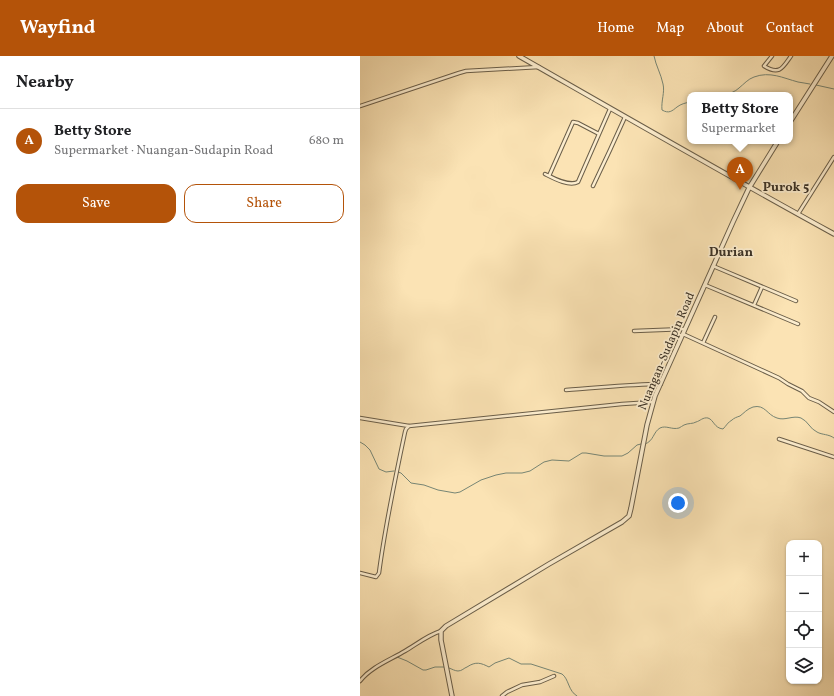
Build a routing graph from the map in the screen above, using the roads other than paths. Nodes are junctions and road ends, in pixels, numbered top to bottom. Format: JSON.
{"nodes":[{"id":1,"x":519,"y":56,"type":"edge"},
{"id":2,"x":772,"y":56,"type":"edge"},
{"id":3,"x":791,"y":56,"type":"edge"},
{"id":4,"x":832,"y":56,"type":"edge"},
{"id":5,"x":539,"y":67,"type":"junction"},
{"id":6,"x":360,"y":106,"type":"edge"},
{"id":7,"x":610,"y":109,"type":"junction"},
{"id":8,"x":625,"y":117,"type":"junction"},
{"id":9,"x":793,"y":117,"type":"edge"},
{"id":10,"x":600,"y":134,"type":"junction"},
{"id":11,"x":776,"y":144,"type":"edge"},
{"id":12,"x":834,"y":157,"type":"edge"},
{"id":13,"x":545,"y":174,"type":"dead end"},
{"id":14,"x":549,"y":176,"type":"junction"},
{"id":15,"x":593,"y":186,"type":"dead end"},
{"id":16,"x":750,"y":188,"type":"junction"},
{"id":17,"x":798,"y":214,"type":"junction"},
{"id":18,"x":834,"y":234,"type":"edge"},
{"id":19,"x":713,"y":266,"type":"junction"},
{"id":20,"x":705,"y":285,"type":"junction"},
{"id":21,"x":762,"y":287,"type":"junction"},
{"id":22,"x":796,"y":301,"type":"dead end"},
{"id":23,"x":754,"y":305,"type":"junction"},
{"id":24,"x":715,"y":317,"type":"dead end"},
{"id":25,"x":798,"y":324,"type":"dead end"},
{"id":26,"x":634,"y":331,"type":"dead end"},
{"id":27,"x":684,"y":332,"type":"junction"},
{"id":28,"x":703,"y":343,"type":"junction"},
{"id":29,"x":661,"y":384,"type":"junction"},
{"id":30,"x":566,"y":390,"type":"dead end"},
{"id":31,"x":653,"y":402,"type":"junction"},
{"id":32,"x":834,"y":412,"type":"edge"},
{"id":33,"x":360,"y":418,"type":"edge"},
{"id":34,"x":409,"y":426,"type":"junction"},
{"id":35,"x":779,"y":439,"type":"dead end"},
{"id":36,"x":834,"y":457,"type":"edge"},
{"id":37,"x":360,"y":573,"type":"edge"},
{"id":38,"x":442,"y":631,"type":"junction"},
{"id":39,"x":554,"y":676,"type":"dead end"},
{"id":40,"x":360,"y":680,"type":"edge"},
{"id":41,"x":452,"y":696,"type":"edge"},
{"id":42,"x":502,"y":696,"type":"edge"}],
"edges":[{"from":1,"to":5,"type":"street"},
{"from":2,"to":3,"type":"street"},
{"from":4,"to":9,"type":"street"},
{"from":5,"to":6,"type":"street"},
{"from":5,"to":7,"type":"street"},
{"from":7,"to":8,"type":"street"},
{"from":7,"to":10,"type":"street"},
{"from":8,"to":15,"type":"street"},
{"from":8,"to":16,"type":"street"},
{"from":10,"to":14,"type":"street"},
{"from":10,"to":14,"type":"street"},
{"from":11,"to":16,"type":"street","name":"Nuangan-Sudapin Road"},
{"from":12,"to":17,"type":"street"},
{"from":13,"to":14,"type":"street"},
{"from":16,"to":17,"type":"street"},
{"from":16,"to":19,"type":"street","name":"Nuangan-Sudapin Road"},
{"from":17,"to":18,"type":"street"},
{"from":19,"to":20,"type":"street","name":"Nuangan-Sudapin Road"},
{"from":19,"to":21,"type":"street"},
{"from":20,"to":23,"type":"street"},
{"from":20,"to":27,"type":"street","name":"Nuangan-Sudapin Road"},
{"from":21,"to":22,"type":"street"},
{"from":21,"to":23,"type":"street"},
{"from":23,"to":25,"type":"street"},
{"from":24,"to":28,"type":"street"},
{"from":26,"to":27,"type":"street"},
{"from":27,"to":28,"type":"street"},
{"from":27,"to":29,"type":"street","name":"Nuangan-Sudapin Road"},
{"from":28,"to":32,"type":"street"},
{"from":29,"to":30,"type":"street"},
{"from":29,"to":31,"type":"street","name":"Nuangan-Sudapin Road"},
{"from":31,"to":34,"type":"street"},
{"from":31,"to":38,"type":"street","name":"Nuangan-Sudapin Road"},
{"from":33,"to":34,"type":"street"},
{"from":34,"to":37,"type":"street"},
{"from":35,"to":36,"type":"street"},
{"from":38,"to":40,"type":"street"},
{"from":38,"to":41,"type":"street"},
{"from":39,"to":42,"type":"street"}]}
